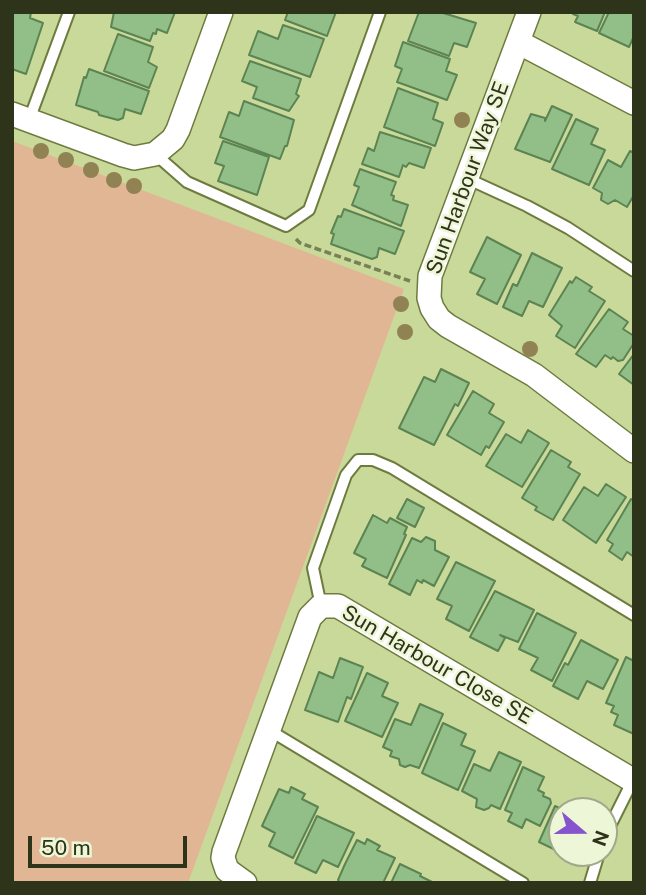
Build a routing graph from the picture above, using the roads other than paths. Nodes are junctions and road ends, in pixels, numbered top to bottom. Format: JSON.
{"nodes":[{"id":1,"x":69,"y":12,"type":"edge"},
{"id":2,"x":221,"y":12,"type":"edge"},
{"id":3,"x":380,"y":12,"type":"edge"},
{"id":4,"x":528,"y":12,"type":"edge"},
{"id":5,"x":518,"y":42,"type":"junction"},
{"id":6,"x":634,"y":103,"type":"edge"},
{"id":7,"x":21,"y":117,"type":"edge"},
{"id":8,"x":155,"y":154,"type":"junction"},
{"id":9,"x":466,"y":178,"type":"junction"},
{"id":10,"x":634,"y":271,"type":"edge"},
{"id":11,"x":634,"y":451,"type":"edge"},
{"id":12,"x":321,"y":606,"type":"junction"},
{"id":13,"x":634,"y":615,"type":"edge"},
{"id":14,"x":269,"y":730,"type":"junction"},
{"id":15,"x":633,"y":780,"type":"edge"},
{"id":16,"x":618,"y":810,"type":"edge"},
{"id":17,"x":245,"y":883,"type":"edge"},
{"id":18,"x":523,"y":883,"type":"edge"}],
"edges":[{"from":1,"to":7,"type":"lane"},
{"from":2,"to":8,"type":"street"},
{"from":3,"to":8,"type":"lane"},
{"from":4,"to":5,"type":"street","name":"Sun Harbour Way SE"},
{"from":5,"to":6,"type":"street"},
{"from":5,"to":9,"type":"street","name":"Sun Harbour Way SE"},
{"from":7,"to":8,"type":"street"},
{"from":9,"to":10,"type":"lane"},
{"from":9,"to":11,"type":"street","name":"Sun Harbour Way SE"},
{"from":12,"to":13,"type":"lane"},
{"from":12,"to":14,"type":"street","name":"Sun Harbour Close SE"},
{"from":12,"to":15,"type":"street","name":"Sun Harbour Close SE"},
{"from":14,"to":17,"type":"street","name":"Sun Harbour Close SE"},
{"from":14,"to":18,"type":"lane"},
{"from":15,"to":16,"type":"lane"}]}
